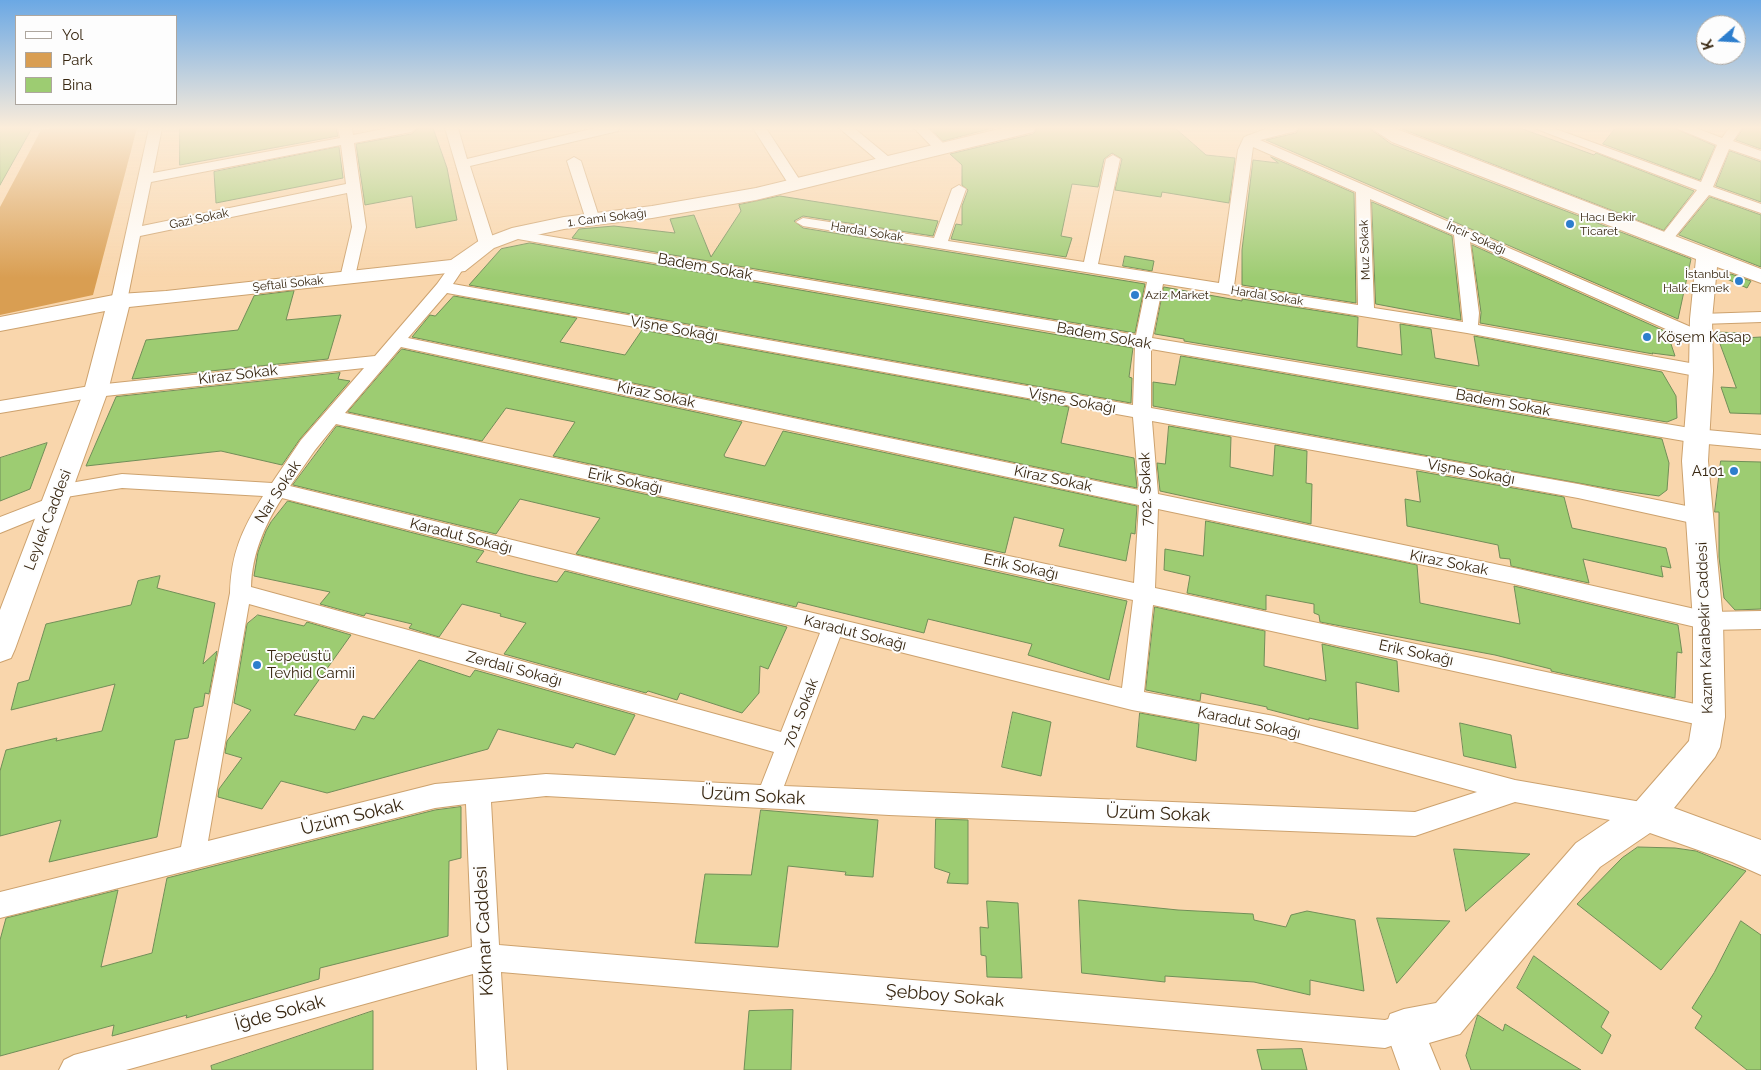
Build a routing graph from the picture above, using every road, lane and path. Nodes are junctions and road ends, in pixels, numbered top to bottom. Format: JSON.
{"nodes":[{"id":1,"x":151,"y":178,"type":"edge"},
{"id":2,"x":353,"y":178,"type":"edge"},
{"id":3,"x":466,"y":178,"type":"edge"},
{"id":4,"x":580,"y":178,"type":"edge"},
{"id":5,"x":791,"y":178,"type":"edge"},
{"id":6,"x":824,"y":178,"type":"edge"},
{"id":7,"x":1108,"y":178,"type":"edge"},
{"id":8,"x":1241,"y":178,"type":"edge"},
{"id":9,"x":1339,"y":178,"type":"edge"},
{"id":10,"x":1503,"y":178,"type":"edge"},
{"id":11,"x":1673,"y":178,"type":"edge"},
{"id":12,"x":1710,"y":178,"type":"edge"},
{"id":13,"x":146,"y":179,"type":"joint"},
{"id":14,"x":796,"y":185,"type":"junction"},
{"id":15,"x":354,"y":187,"type":"junction"},
{"id":16,"x":1363,"y":188,"type":"junction"},
{"id":17,"x":958,"y":189,"type":"dead end"},
{"id":18,"x":1705,"y":190,"type":"junction"},
{"id":19,"x":1761,"y":209,"type":"edge"},
{"id":20,"x":593,"y":220,"type":"junction"},
{"id":21,"x":803,"y":222,"type":"dead end"},
{"id":22,"x":1461,"y":232,"type":"junction"},
{"id":23,"x":132,"y":233,"type":"junction"},
{"id":24,"x":512,"y":234,"type":"junction"},
{"id":25,"x":1665,"y":240,"type":"junction"},
{"id":26,"x":487,"y":244,"type":"junction"},
{"id":27,"x":939,"y":244,"type":"junction"},
{"id":28,"x":1707,"y":256,"type":"junction"},
{"id":29,"x":457,"y":266,"type":"junction"},
{"id":30,"x":1090,"y":268,"type":"junction"},
{"id":31,"x":1761,"y":276,"type":"edge"},
{"id":32,"x":348,"y":278,"type":"junction"},
{"id":33,"x":1156,"y":278,"type":"junction"},
{"id":34,"x":443,"y":287,"type":"junction"},
{"id":35,"x":1226,"y":289,"type":"junction"},
{"id":36,"x":119,"y":301,"type":"junction"},
{"id":37,"x":1366,"y":312,"type":"junction"},
{"id":38,"x":1761,"y":318,"type":"edge"},
{"id":39,"x":0,"y":324,"type":"edge"},
{"id":40,"x":1467,"y":328,"type":"junction"},
{"id":41,"x":1701,"y":329,"type":"junction"},
{"id":42,"x":396,"y":341,"type":"junction"},
{"id":43,"x":1143,"y":343,"type":"junction"},
{"id":44,"x":380,"y":360,"type":"junction"},
{"id":45,"x":1701,"y":371,"type":"junction"},
{"id":46,"x":96,"y":390,"type":"junction"},
{"id":47,"x":0,"y":407,"type":"edge"},
{"id":48,"x":1142,"y":414,"type":"junction"},
{"id":49,"x":332,"y":417,"type":"junction"},
{"id":50,"x":1696,"y":436,"type":"junction"},
{"id":51,"x":1761,"y":442,"type":"edge"},
{"id":52,"x":277,"y":490,"type":"junction"},
{"id":53,"x":56,"y":497,"type":"junction"},
{"id":54,"x":1149,"y":500,"type":"junction"},
{"id":55,"x":1701,"y":517,"type":"junction"},
{"id":56,"x":0,"y":525,"type":"edge"},
{"id":57,"x":240,"y":593,"type":"junction"},
{"id":58,"x":1144,"y":594,"type":"junction"},
{"id":59,"x":1761,"y":620,"type":"edge"},
{"id":60,"x":1708,"y":621,"type":"junction"},
{"id":61,"x":833,"y":628,"type":"junction"},
{"id":62,"x":0,"y":649,"type":"edge"},
{"id":63,"x":1132,"y":700,"type":"junction"},
{"id":64,"x":1709,"y":717,"type":"junction"},
{"id":65,"x":788,"y":745,"type":"junction"},
{"id":66,"x":1515,"y":791,"type":"junction"},
{"id":67,"x":478,"y":792,"type":"junction"},
{"id":68,"x":768,"y":797,"type":"junction"},
{"id":69,"x":1647,"y":815,"type":"junction"},
{"id":70,"x":192,"y":857,"type":"junction"},
{"id":71,"x":1761,"y":858,"type":"edge"},
{"id":72,"x":0,"y":905,"type":"edge"},
{"id":73,"x":485,"y":957,"type":"junction"},
{"id":74,"x":1404,"y":1028,"type":"junction"},
{"id":75,"x":74,"y":1070,"type":"edge"},
{"id":76,"x":492,"y":1070,"type":"edge"},
{"id":77,"x":1420,"y":1070,"type":"edge"}],
"edges":[{"from":1,"to":13,"type":"street"},
{"from":2,"to":15,"type":"street"},
{"from":3,"to":26,"type":"street"},
{"from":4,"to":20,"type":"street"},
{"from":5,"to":14,"type":"street"},
{"from":6,"to":14,"type":"street","name":"1. Cami Sokağı"},
{"from":7,"to":30,"type":"street"},
{"from":8,"to":35,"type":"street"},
{"from":9,"to":16,"type":"street","name":"İncir Sokağı"},
{"from":10,"to":25,"type":"street"},
{"from":11,"to":18,"type":"street"},
{"from":12,"to":18,"type":"street"},
{"from":13,"to":23,"type":"street"},
{"from":14,"to":20,"type":"street","name":"1. Cami Sokağı"},
{"from":15,"to":23,"type":"street","name":"Gazi Sokak"},
{"from":15,"to":32,"type":"street"},
{"from":16,"to":22,"type":"street","name":"İncir Sokağı"},
{"from":16,"to":37,"type":"street","name":"Muz Sokak"},
{"from":17,"to":27,"type":"street"},
{"from":18,"to":19,"type":"street"},
{"from":18,"to":25,"type":"street"},
{"from":20,"to":24,"type":"street","name":"1. Cami Sokağı"},
{"from":21,"to":27,"type":"street","name":"Hardal Sokak"},
{"from":22,"to":40,"type":"street"},
{"from":22,"to":41,"type":"street","name":"İncir Sokağı"},
{"from":23,"to":36,"type":"street"},
{"from":24,"to":26,"type":"street","name":"1. Cami Sokağı"},
{"from":24,"to":43,"type":"street","name":"Badem Sokak"},
{"from":25,"to":28,"type":"street"},
{"from":26,"to":29,"type":"street","name":"1. Cami Sokağı"},
{"from":27,"to":30,"type":"street","name":"Hardal Sokak"},
{"from":28,"to":31,"type":"street"},
{"from":28,"to":41,"type":"street","name":"Kazım Karabekir Caddesi"},
{"from":29,"to":32,"type":"street","name":"Şeftali Sokak"},
{"from":29,"to":34,"type":"street","name":"Nar Sokak"},
{"from":30,"to":33,"type":"street","name":"Hardal Sokak"},
{"from":32,"to":36,"type":"street","name":"Şeftali Sokak"},
{"from":33,"to":35,"type":"street","name":"Hardal Sokak"},
{"from":33,"to":43,"type":"street","name":"702. Sokak"},
{"from":34,"to":42,"type":"street","name":"Nar Sokak"},
{"from":34,"to":48,"type":"street","name":"Vişne Sokağı"},
{"from":35,"to":37,"type":"street","name":"Hardal Sokak"},
{"from":36,"to":39,"type":"street","name":"Şeftali Sokak"},
{"from":36,"to":46,"type":"street","name":"Leylek Caddesi"},
{"from":37,"to":40,"type":"street","name":"Hardal Sokak"},
{"from":38,"to":41,"type":"street"},
{"from":40,"to":45,"type":"street","name":"Hardal Sokak"},
{"from":41,"to":45,"type":"street","name":"Kazım Karabekir Caddesi"},
{"from":42,"to":44,"type":"street","name":"Nar Sokak"},
{"from":42,"to":54,"type":"street","name":"Kiraz Sokak"},
{"from":43,"to":48,"type":"street","name":"702. Sokak"},
{"from":43,"to":50,"type":"street","name":"Badem Sokak"},
{"from":44,"to":46,"type":"street","name":"Kiraz Sokak"},
{"from":44,"to":49,"type":"street","name":"Nar Sokak"},
{"from":45,"to":50,"type":"street","name":"Kazım Karabekir Caddesi"},
{"from":46,"to":47,"type":"street","name":"Kiraz Sokak"},
{"from":46,"to":53,"type":"street","name":"Leylek Caddesi"},
{"from":48,"to":54,"type":"street","name":"702. Sokak"},
{"from":48,"to":55,"type":"street","name":"Vişne Sokağı"},
{"from":49,"to":52,"type":"street","name":"Nar Sokak"},
{"from":49,"to":58,"type":"street","name":"Erik Sokağı"},
{"from":50,"to":51,"type":"street","name":"Badem Sokak"},
{"from":50,"to":55,"type":"street","name":"Kazım Karabekir Caddesi"},
{"from":52,"to":53,"type":"street","name":"Karadut Sokağı"},
{"from":52,"to":57,"type":"street","name":"Nar Sokak"},
{"from":52,"to":61,"type":"street","name":"Karadut Sokağı"},
{"from":53,"to":56,"type":"street","name":"Karadut Sokağı"},
{"from":53,"to":62,"type":"street","name":"Leylek Caddesi"},
{"from":54,"to":58,"type":"street","name":"702. Sokak"},
{"from":54,"to":60,"type":"street","name":"Kiraz Sokak"},
{"from":55,"to":60,"type":"street","name":"Kazım Karabekir Caddesi"},
{"from":57,"to":65,"type":"street","name":"Zerdali Sokağı"},
{"from":57,"to":70,"type":"street","name":"Nar Sokak"},
{"from":58,"to":63,"type":"street","name":"702. Sokak"},
{"from":58,"to":64,"type":"street","name":"Erik Sokağı"},
{"from":59,"to":60,"type":"street","name":"Kiraz Sokak"},
{"from":60,"to":64,"type":"street","name":"Kazım Karabekir Caddesi"},
{"from":61,"to":63,"type":"street","name":"Karadut Sokağı"},
{"from":61,"to":65,"type":"street","name":"701. Sokak"},
{"from":63,"to":66,"type":"street","name":"Karadut Sokağı"},
{"from":64,"to":69,"type":"street","name":"Kazım Karabekir Caddesi"},
{"from":65,"to":68,"type":"street","name":"701. Sokak"},
{"from":66,"to":68,"type":"street","name":"Üzüm Sokak"},
{"from":66,"to":69,"type":"street","name":"Karadut Sokağı"},
{"from":67,"to":68,"type":"street","name":"Üzüm Sokak"},
{"from":67,"to":70,"type":"street","name":"Üzüm Sokak"},
{"from":67,"to":73,"type":"street","name":"Köknar Caddesi"},
{"from":69,"to":71,"type":"street"},
{"from":69,"to":74,"type":"street","name":"Kazım Karabekir Caddesi"},
{"from":70,"to":72,"type":"street","name":"Üzüm Sokak"},
{"from":73,"to":74,"type":"street","name":"Şebboy Sokak"},
{"from":73,"to":75,"type":"street","name":"İğde Sokak"},
{"from":73,"to":76,"type":"street","name":"Köknar Caddesi"},
{"from":74,"to":77,"type":"street"}]}
